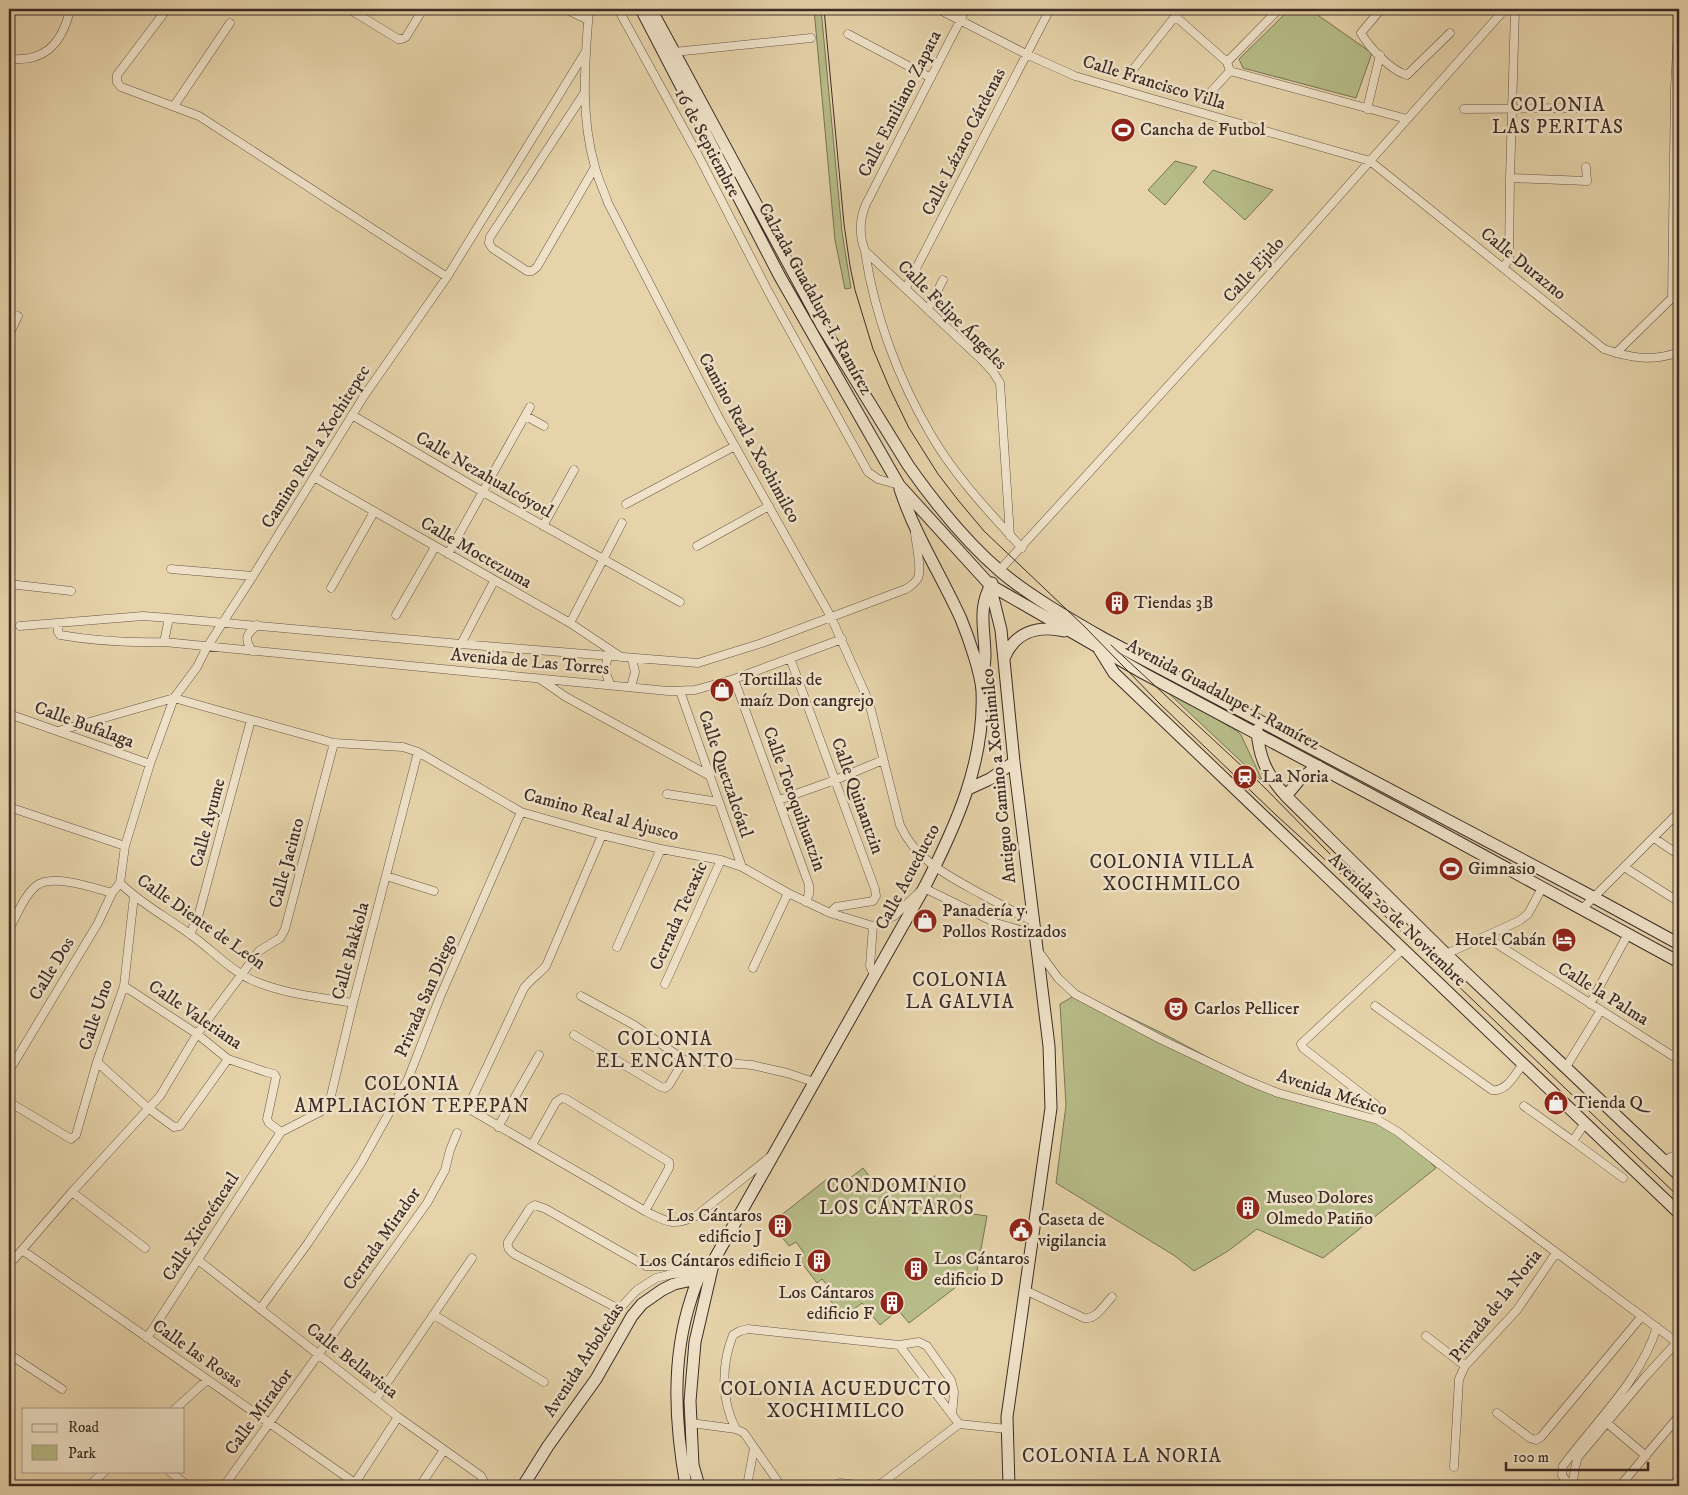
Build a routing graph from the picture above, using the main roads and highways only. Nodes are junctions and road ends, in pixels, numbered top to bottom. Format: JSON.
{"nodes":[{"id":1,"x":641,"y":9,"type":"edge"},
{"id":2,"x":651,"y":9,"type":"edge"},
{"id":3,"x":899,"y":484,"type":"junction"},
{"id":4,"x":1000,"y":571,"type":"junction"},
{"id":5,"x":990,"y":585,"type":"junction"},
{"id":6,"x":1069,"y":632,"type":"junction"},
{"id":7,"x":1098,"y":647,"type":"junction"},
{"id":8,"x":1004,"y":658,"type":"junction"},
{"id":9,"x":982,"y":689,"type":"junction"},
{"id":10,"x":1257,"y":720,"type":"junction"},
{"id":11,"x":1258,"y":734,"type":"junction"},
{"id":12,"x":1014,"y":762,"type":"junction"},
{"id":13,"x":1318,"y":766,"type":"junction"},
{"id":14,"x":968,"y":789,"type":"junction"},
{"id":15,"x":1286,"y":796,"type":"junction"},
{"id":16,"x":1679,"y":944,"type":"edge"},
{"id":17,"x":1679,"y":962,"type":"edge"},
{"id":18,"x":1679,"y":1175,"type":"edge"},
{"id":19,"x":1679,"y":1213,"type":"edge"},
{"id":20,"x":704,"y":1269,"type":"junction"},
{"id":21,"x":523,"y":1486,"type":"edge"},
{"id":22,"x":686,"y":1486,"type":"edge"},
{"id":23,"x":699,"y":1486,"type":"edge"},
{"id":24,"x":1009,"y":1486,"type":"edge"}],
"edges":[{"from":1,"to":3,"type":"main road","name":"Calzada Guadalupe I. Ramírez"},
{"from":2,"to":4,"type":"main road","name":"Calzada Guadalupe I. Ramírez"},
{"from":3,"to":5,"type":"main road","name":"Calzada Guadalupe I. Ramírez"},
{"from":3,"to":9,"type":"main road","name":"Calle Acueducto"},
{"from":4,"to":5,"type":"main road"},
{"from":4,"to":10,"type":"main road","name":"Avenida Guadalupe I. Ramírez"},
{"from":5,"to":6,"type":"main road","name":"Avenida Guadalupe I. Ramírez"},
{"from":5,"to":8,"type":"main road","name":"Antiguo Camino a Xochimilco"},
{"from":5,"to":9,"type":"main road"},
{"from":6,"to":7,"type":"main road","name":"Avenida Guadalupe I. Ramírez"},
{"from":6,"to":8,"type":"main road"},
{"from":7,"to":11,"type":"main road","name":"Avenida Guadalupe I. Ramírez"},
{"from":7,"to":19,"type":"main road","name":"Avenida 20 de Noviembre"},
{"from":8,"to":12,"type":"main road","name":"Antiguo Camino a Xochimilco"},
{"from":9,"to":14,"type":"main road","name":"Calle Acueducto"},
{"from":10,"to":11,"type":"main road","name":"Avenida 20 de Noviembre"},
{"from":10,"to":16,"type":"main road","name":"Avenida Guadalupe I. Ramírez"},
{"from":11,"to":13,"type":"main road","name":"Avenida Guadalupe I. Ramírez"},
{"from":11,"to":15,"type":"main road","name":"Avenida 20 de Noviembre"},
{"from":12,"to":14,"type":"main road"},
{"from":12,"to":24,"type":"main road","name":"Antiguo Camino a Xochimilco"},
{"from":13,"to":15,"type":"main road"},
{"from":13,"to":17,"type":"main road","name":"Avenida Guadalupe I. Ramírez"},
{"from":14,"to":20,"type":"main road","name":"Calle Acueducto"},
{"from":15,"to":18,"type":"main road","name":"Avenida 20 de Noviembre"},
{"from":20,"to":21,"type":"main road","name":"Avenida Arboledas"},
{"from":20,"to":22,"type":"main road","name":"Calle Acueducto"},
{"from":20,"to":23,"type":"main road","name":"Calle Acueducto"}]}
